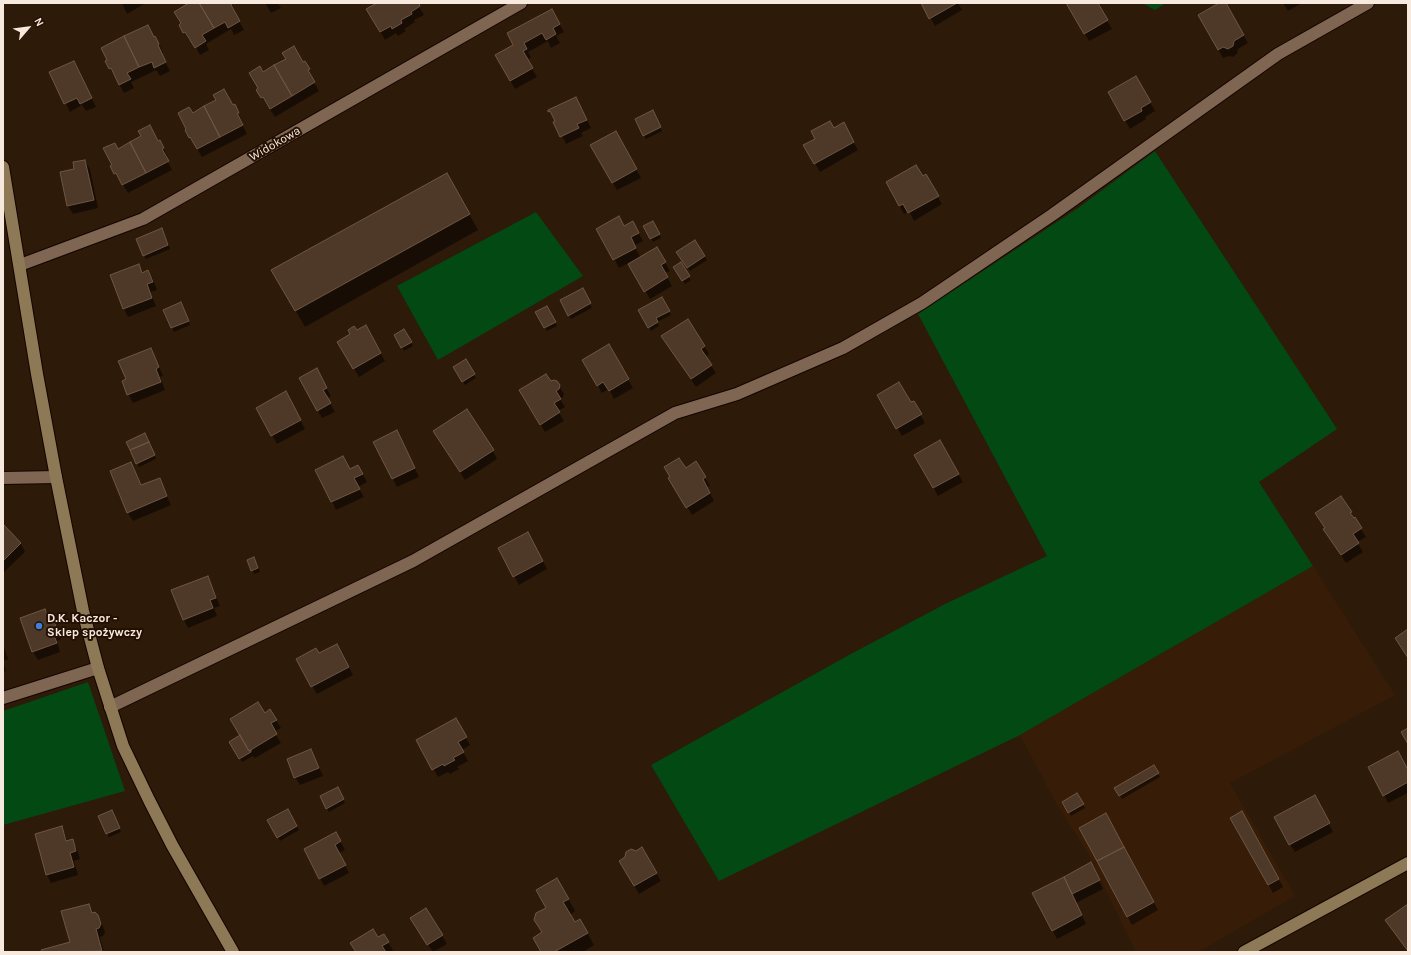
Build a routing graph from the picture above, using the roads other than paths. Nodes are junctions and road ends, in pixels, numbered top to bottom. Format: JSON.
{"nodes":[{"id":1,"x":521,"y":3,"type":"edge"},
{"id":2,"x":1368,"y":3,"type":"edge"},
{"id":3,"x":3,"y":167,"type":"edge"},
{"id":4,"x":20,"y":264,"type":"junction"},
{"id":5,"x":56,"y":477,"type":"junction"},
{"id":6,"x":3,"y":478,"type":"edge"},
{"id":7,"x":98,"y":668,"type":"junction"},
{"id":8,"x":3,"y":698,"type":"edge"},
{"id":9,"x":110,"y":707,"type":"junction"},
{"id":10,"x":1408,"y":863,"type":"edge"},
{"id":11,"x":233,"y":952,"type":"edge"},
{"id":12,"x":1244,"y":952,"type":"edge"}],
"edges":[{"from":1,"to":4,"type":"street","name":"Widokowa"},
{"from":2,"to":9,"type":"street"},
{"from":3,"to":4,"type":"street"},
{"from":4,"to":5,"type":"street"},
{"from":5,"to":6,"type":"street"},
{"from":5,"to":7,"type":"street"},
{"from":7,"to":8,"type":"street"},
{"from":7,"to":9,"type":"street"},
{"from":9,"to":11,"type":"street"},
{"from":10,"to":12,"type":"street"}]}
